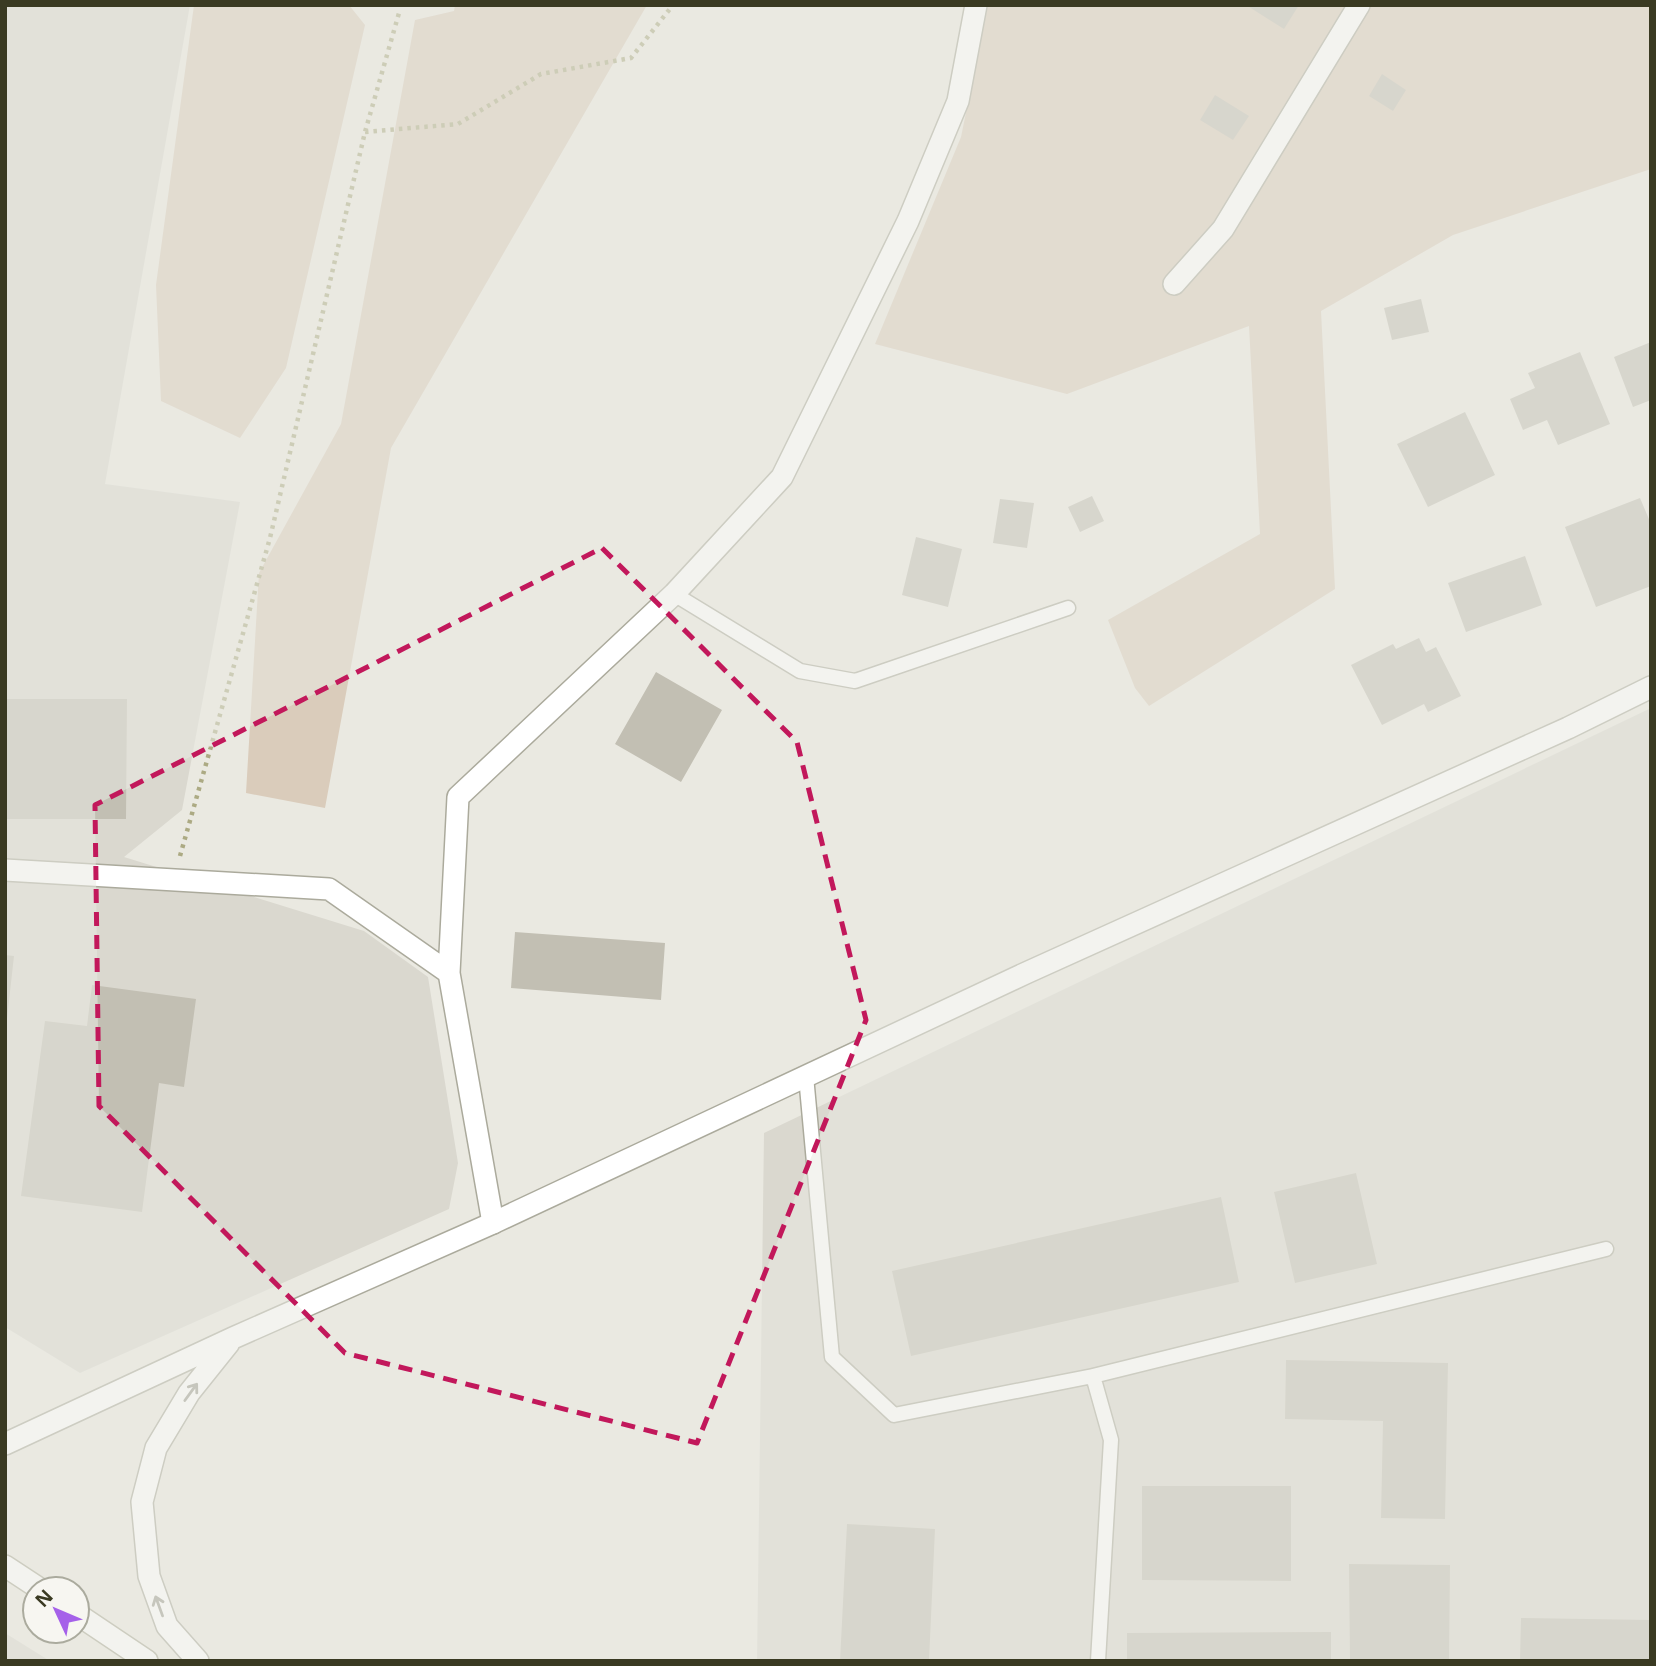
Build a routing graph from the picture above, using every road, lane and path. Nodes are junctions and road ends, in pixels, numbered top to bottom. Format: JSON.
{"nodes":[{"id":1,"x":673,"y":5,"type":"edge"},
{"id":2,"x":976,"y":5,"type":"edge"},
{"id":3,"x":1359,"y":5,"type":"edge"},
{"id":4,"x":399,"y":13,"type":"dead end"},
{"id":5,"x":365,"y":132,"type":"junction"},
{"id":6,"x":1174,"y":284,"type":"dead end"},
{"id":7,"x":674,"y":594,"type":"junction"},
{"id":8,"x":1068,"y":608,"type":"dead end"},
{"id":9,"x":1651,"y":687,"type":"edge"},
{"id":10,"x":5,"y":870,"type":"edge"},
{"id":11,"x":173,"y":880,"type":"junction"},
{"id":12,"x":449,"y":973,"type":"junction"},
{"id":13,"x":806,"y":1076,"type":"junction"},
{"id":14,"x":493,"y":1223,"type":"junction"},
{"id":15,"x":1606,"y":1249,"type":"dead end"},
{"id":16,"x":233,"y":1338,"type":"junction"},
{"id":17,"x":1093,"y":1376,"type":"junction"},
{"id":18,"x":5,"y":1444,"type":"edge"},
{"id":19,"x":5,"y":1566,"type":"edge"},
{"id":20,"x":21,"y":1577,"type":"edge"},
{"id":21,"x":91,"y":1623,"type":"edge"},
{"id":22,"x":147,"y":1661,"type":"edge"},
{"id":23,"x":198,"y":1661,"type":"edge"},
{"id":24,"x":1098,"y":1661,"type":"edge"}],
"edges":[{"from":1,"to":5,"type":"path"},
{"from":2,"to":7,"type":"street"},
{"from":3,"to":6,"type":"street"},
{"from":4,"to":5,"type":"path"},
{"from":5,"to":11,"type":"path"},
{"from":7,"to":8,"type":"lane"},
{"from":7,"to":12,"type":"street"},
{"from":9,"to":13,"type":"street"},
{"from":10,"to":11,"type":"street"},
{"from":11,"to":12,"type":"street"},
{"from":12,"to":14,"type":"street"},
{"from":13,"to":14,"type":"street"},
{"from":13,"to":17,"type":"lane"},
{"from":14,"to":16,"type":"street"},
{"from":15,"to":17,"type":"lane"},
{"from":16,"to":18,"type":"street"},
{"from":23,"to":16,"type":"street","one_way":true},
{"from":17,"to":24,"type":"lane"},
{"from":19,"to":20,"type":"street"},
{"from":21,"to":22,"type":"street"}]}
